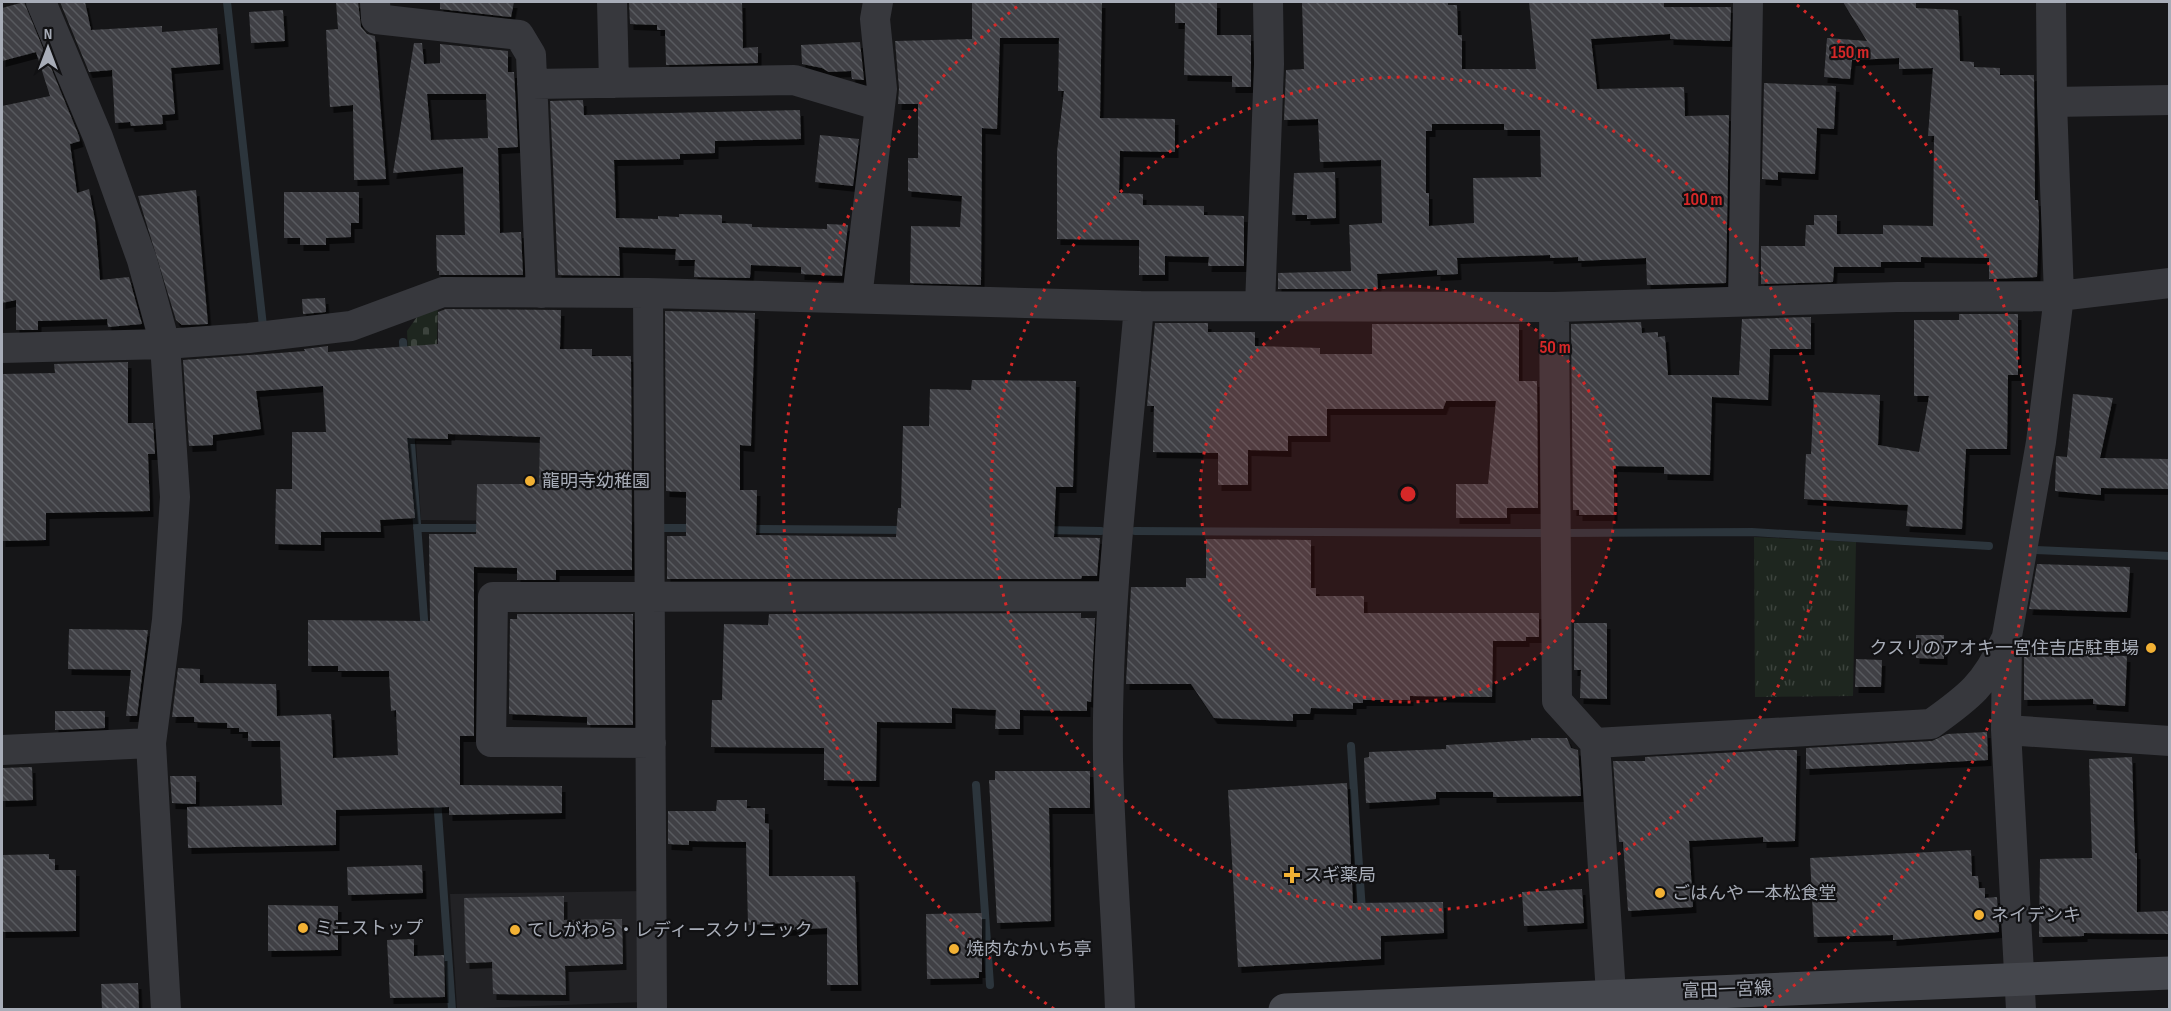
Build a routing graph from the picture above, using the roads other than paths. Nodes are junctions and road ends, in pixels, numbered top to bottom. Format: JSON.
{"nodes":[{"id":1,"x":41,"y":2,"type":"edge"},
{"id":2,"x":375,"y":2,"type":"edge"},
{"id":3,"x":612,"y":2,"type":"edge"},
{"id":4,"x":878,"y":2,"type":"edge"},
{"id":5,"x":1268,"y":2,"type":"edge"},
{"id":6,"x":1748,"y":2,"type":"edge"},
{"id":7,"x":2051,"y":2,"type":"edge"},
{"id":8,"x":614,"y":83,"type":"junction"},
{"id":9,"x":532,"y":84,"type":"junction"},
{"id":10,"x":2169,"y":100,"type":"edge"},
{"id":11,"x":2052,"y":102,"type":"junction"},
{"id":12,"x":878,"y":105,"type":"junction"},
{"id":13,"x":2169,"y":283,"type":"edge"},
{"id":14,"x":541,"y":293,"type":"junction"},
{"id":15,"x":648,"y":293,"type":"junction"},
{"id":16,"x":2059,"y":296,"type":"junction"},
{"id":17,"x":857,"y":298,"type":"junction"},
{"id":18,"x":1743,"y":301,"type":"junction"},
{"id":19,"x":1139,"y":306,"type":"junction"},
{"id":20,"x":1260,"y":306,"type":"junction"},
{"id":21,"x":1554,"y":307,"type":"junction"},
{"id":22,"x":165,"y":344,"type":"junction"},
{"id":23,"x":2,"y":348,"type":"edge"},
{"id":24,"x":1113,"y":596,"type":"junction"},
{"id":25,"x":651,"y":599,"type":"junction"},
{"id":26,"x":2007,"y":636,"type":"junction"},
{"id":27,"x":2006,"y":730,"type":"junction"},
{"id":28,"x":2169,"y":741,"type":"edge"},
{"id":29,"x":151,"y":742,"type":"junction"},
{"id":30,"x":651,"y":743,"type":"junction"},
{"id":31,"x":1595,"y":743,"type":"junction"},
{"id":32,"x":2,"y":750,"type":"edge"},
{"id":33,"x":2169,"y":973,"type":"edge"},
{"id":34,"x":2020,"y":995,"type":"edge"},
{"id":35,"x":1611,"y":1002,"type":"edge"},
{"id":36,"x":166,"y":1010,"type":"edge"},
{"id":37,"x":652,"y":1010,"type":"edge"},
{"id":38,"x":1120,"y":1010,"type":"edge"},
{"id":39,"x":1285,"y":1010,"type":"edge"}],
"edges":[{"from":1,"to":22,"type":"street"},
{"from":2,"to":9,"type":"street"},
{"from":3,"to":8,"type":"street"},
{"from":4,"to":12,"type":"street"},
{"from":5,"to":20,"type":"street"},
{"from":6,"to":18,"type":"street"},
{"from":7,"to":11,"type":"street"},
{"from":8,"to":9,"type":"street"},
{"from":8,"to":12,"type":"street"},
{"from":9,"to":14,"type":"street"},
{"from":10,"to":11,"type":"street"},
{"from":11,"to":16,"type":"street"},
{"from":12,"to":17,"type":"street"},
{"from":13,"to":16,"type":"street"},
{"from":14,"to":15,"type":"street"},
{"from":14,"to":22,"type":"street"},
{"from":15,"to":17,"type":"street"},
{"from":15,"to":25,"type":"street"},
{"from":16,"to":18,"type":"street"},
{"from":16,"to":26,"type":"street"},
{"from":17,"to":19,"type":"street"},
{"from":18,"to":21,"type":"street"},
{"from":19,"to":20,"type":"street"},
{"from":19,"to":24,"type":"street"},
{"from":20,"to":21,"type":"street"},
{"from":21,"to":31,"type":"street"},
{"from":22,"to":23,"type":"street"},
{"from":22,"to":29,"type":"street"},
{"from":24,"to":25,"type":"street"},
{"from":24,"to":38,"type":"street"},
{"from":25,"to":30,"type":"street"},
{"from":25,"to":30,"type":"street"},
{"from":26,"to":27,"type":"street"},
{"from":26,"to":31,"type":"street"},
{"from":27,"to":28,"type":"street"},
{"from":27,"to":34,"type":"street"},
{"from":29,"to":32,"type":"street"},
{"from":29,"to":36,"type":"street"},
{"from":30,"to":37,"type":"street"},
{"from":31,"to":35,"type":"street"},
{"from":33,"to":34,"type":"main road","name":"富田一宮線"},
{"from":34,"to":35,"type":"main road","name":"富田一宮線"},
{"from":35,"to":39,"type":"main road","name":"富田一宮線"}]}
